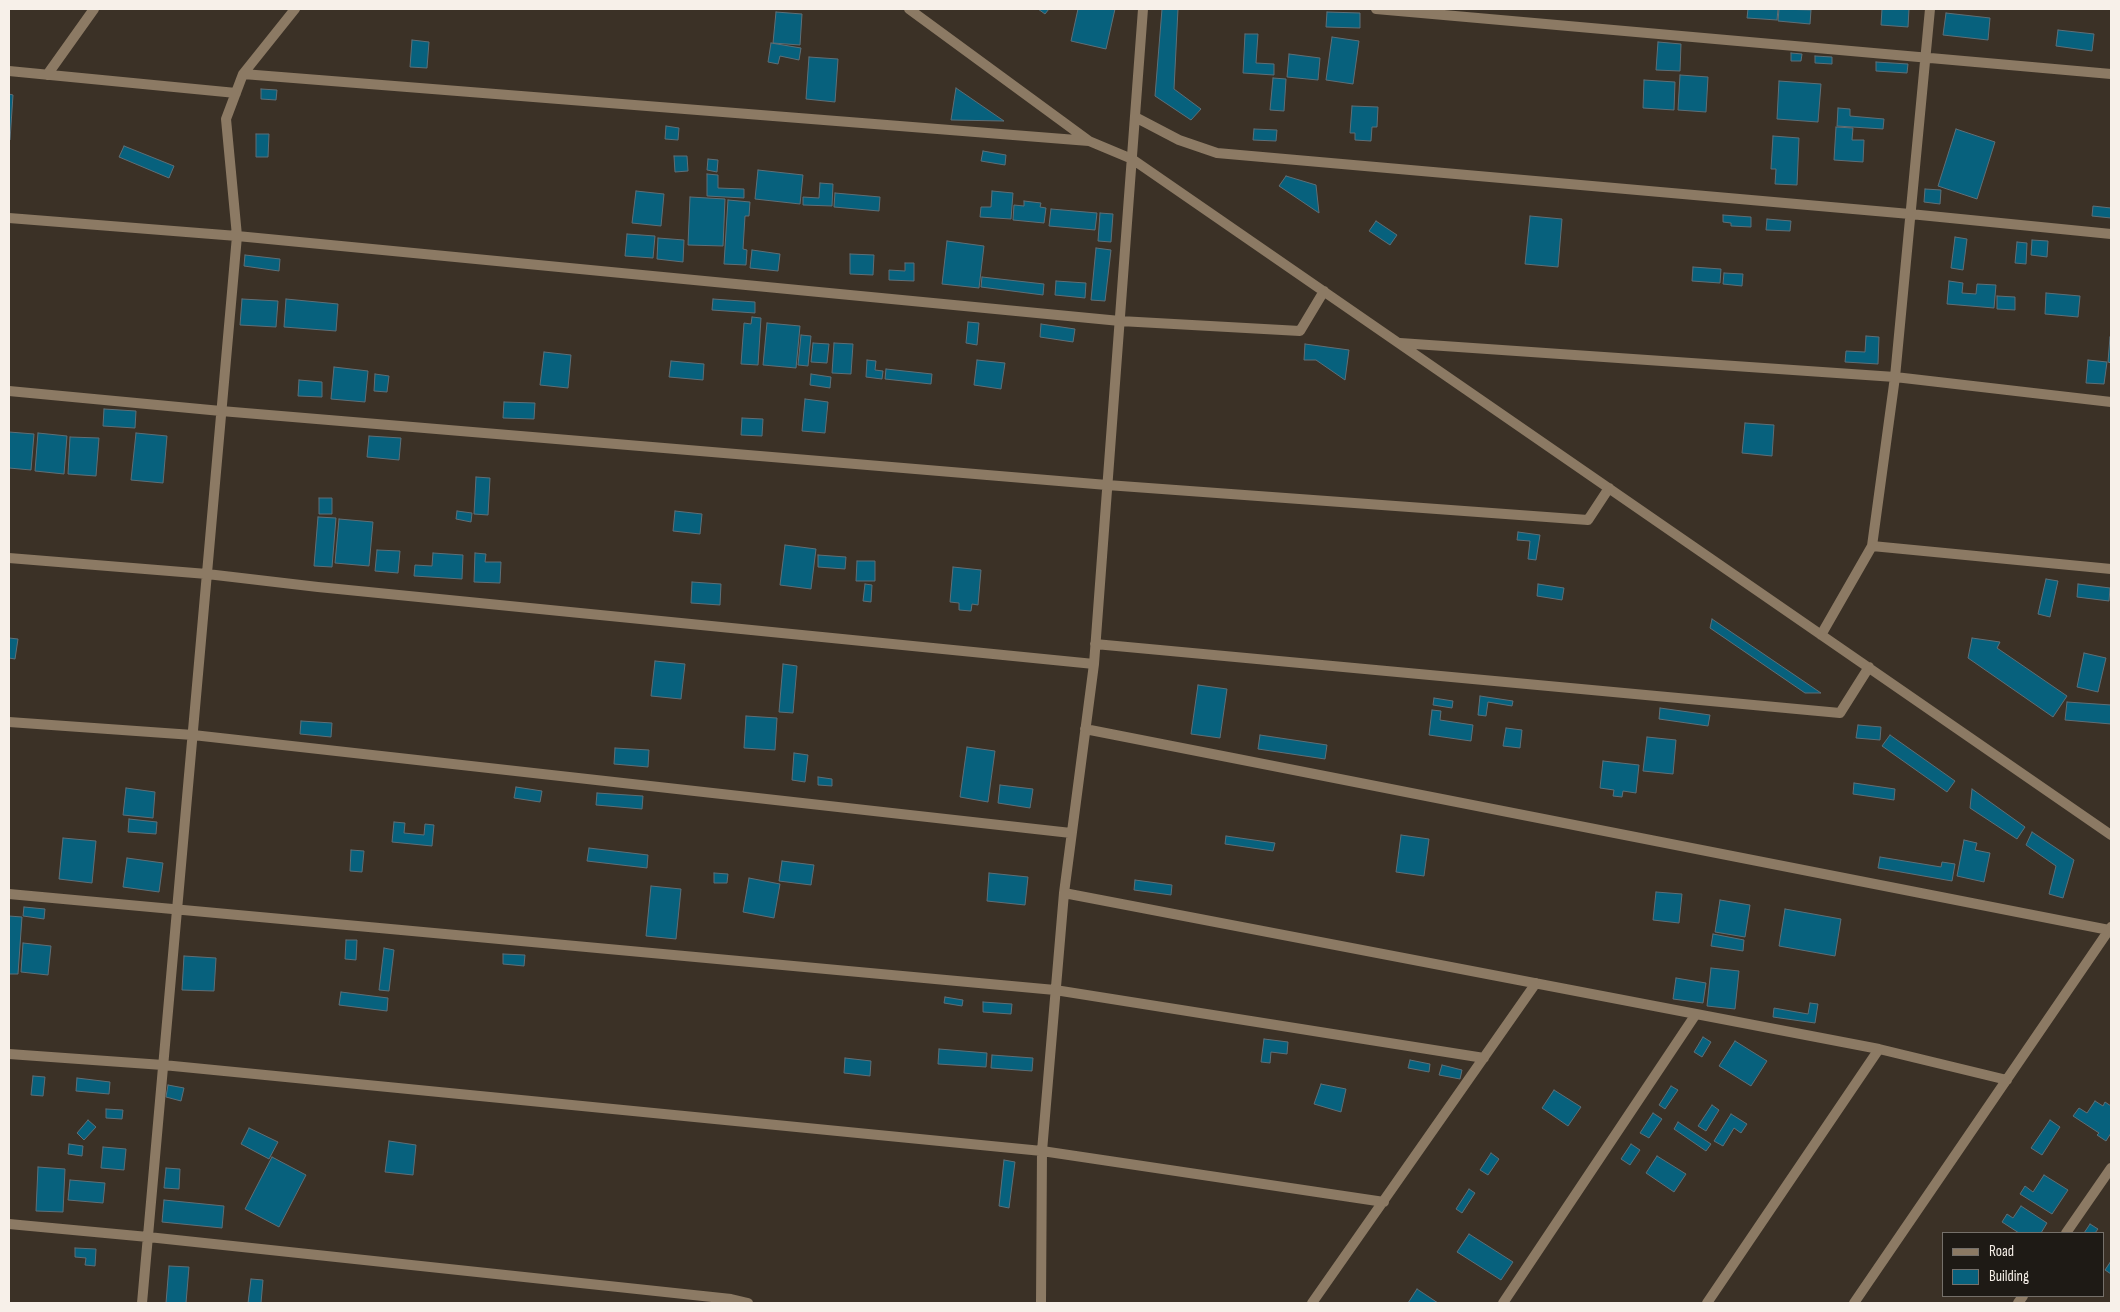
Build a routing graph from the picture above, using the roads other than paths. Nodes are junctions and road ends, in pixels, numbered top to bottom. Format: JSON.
{"nodes":[{"id":1,"x":94,"y":9,"type":"edge"},
{"id":2,"x":295,"y":9,"type":"edge"},
{"id":3,"x":910,"y":9,"type":"edge"},
{"id":4,"x":1143,"y":9,"type":"edge"},
{"id":5,"x":1376,"y":9,"type":"edge"},
{"id":6,"x":1930,"y":9,"type":"edge"},
{"id":7,"x":1926,"y":57,"type":"junction"},
{"id":8,"x":9,"y":71,"type":"edge"},
{"id":9,"x":243,"y":74,"type":"junction"},
{"id":10,"x":2111,"y":74,"type":"edge"},
{"id":11,"x":47,"y":75,"type":"junction"},
{"id":12,"x":236,"y":93,"type":"junction"},
{"id":13,"x":1135,"y":117,"type":"junction"},
{"id":14,"x":1089,"y":141,"type":"junction"},
{"id":15,"x":1132,"y":159,"type":"junction"},
{"id":16,"x":1910,"y":214,"type":"junction"},
{"id":17,"x":9,"y":218,"type":"edge"},
{"id":18,"x":2111,"y":234,"type":"edge"},
{"id":19,"x":237,"y":236,"type":"junction"},
{"id":20,"x":1324,"y":291,"type":"junction"},
{"id":21,"x":1120,"y":321,"type":"junction"},
{"id":22,"x":1399,"y":343,"type":"junction"},
{"id":23,"x":1895,"y":376,"type":"junction"},
{"id":24,"x":9,"y":391,"type":"edge"},
{"id":25,"x":2111,"y":402,"type":"edge"},
{"id":26,"x":222,"y":411,"type":"junction"},
{"id":27,"x":1107,"y":485,"type":"junction"},
{"id":28,"x":1609,"y":488,"type":"junction"},
{"id":29,"x":1872,"y":546,"type":"junction"},
{"id":30,"x":9,"y":558,"type":"edge"},
{"id":31,"x":2111,"y":569,"type":"edge"},
{"id":32,"x":207,"y":574,"type":"junction"},
{"id":33,"x":1821,"y":635,"type":"junction"},
{"id":34,"x":1095,"y":644,"type":"junction"},
{"id":35,"x":1094,"y":664,"type":"junction"},
{"id":36,"x":1869,"y":667,"type":"junction"},
{"id":37,"x":9,"y":722,"type":"edge"},
{"id":38,"x":1085,"y":729,"type":"junction"},
{"id":39,"x":193,"y":735,"type":"junction"},
{"id":40,"x":1072,"y":833,"type":"junction"},
{"id":41,"x":2111,"y":835,"type":"edge"},
{"id":42,"x":9,"y":894,"type":"edge"},
{"id":43,"x":1064,"y":894,"type":"junction"},
{"id":44,"x":178,"y":908,"type":"junction"},
{"id":45,"x":2110,"y":929,"type":"edge"},
{"id":46,"x":1536,"y":983,"type":"junction"},
{"id":47,"x":1055,"y":990,"type":"junction"},
{"id":48,"x":1696,"y":1014,"type":"junction"},
{"id":49,"x":1879,"y":1049,"type":"junction"},
{"id":50,"x":9,"y":1054,"type":"edge"},
{"id":51,"x":1484,"y":1058,"type":"junction"},
{"id":52,"x":164,"y":1065,"type":"junction"},
{"id":53,"x":2007,"y":1080,"type":"junction"},
{"id":54,"x":1042,"y":1151,"type":"junction"},
{"id":55,"x":2111,"y":1168,"type":"edge"},
{"id":56,"x":1384,"y":1202,"type":"junction"},
{"id":57,"x":9,"y":1224,"type":"edge"},
{"id":58,"x":2067,"y":1232,"type":"edge"},
{"id":59,"x":148,"y":1237,"type":"junction"},
{"id":60,"x":142,"y":1303,"type":"edge"},
{"id":61,"x":748,"y":1303,"type":"edge"},
{"id":62,"x":1041,"y":1303,"type":"edge"},
{"id":63,"x":1312,"y":1303,"type":"edge"},
{"id":64,"x":1503,"y":1303,"type":"edge"},
{"id":65,"x":1707,"y":1303,"type":"edge"},
{"id":66,"x":1854,"y":1303,"type":"edge"}],
"edges":[{"from":1,"to":11,"type":"street"},
{"from":2,"to":9,"type":"street"},
{"from":3,"to":14,"type":"street"},
{"from":4,"to":13,"type":"street"},
{"from":5,"to":7,"type":"street"},
{"from":6,"to":7,"type":"street"},
{"from":7,"to":10,"type":"street"},
{"from":7,"to":16,"type":"street"},
{"from":8,"to":11,"type":"street"},
{"from":9,"to":12,"type":"street"},
{"from":9,"to":14,"type":"street"},
{"from":11,"to":12,"type":"street"},
{"from":12,"to":19,"type":"street"},
{"from":13,"to":15,"type":"street"},
{"from":13,"to":16,"type":"street"},
{"from":14,"to":15,"type":"street"},
{"from":15,"to":20,"type":"street"},
{"from":15,"to":21,"type":"street"},
{"from":16,"to":18,"type":"street"},
{"from":16,"to":23,"type":"street"},
{"from":17,"to":19,"type":"street"},
{"from":19,"to":21,"type":"street"},
{"from":19,"to":26,"type":"street"},
{"from":20,"to":21,"type":"street"},
{"from":20,"to":22,"type":"street"},
{"from":21,"to":27,"type":"street"},
{"from":22,"to":23,"type":"street"},
{"from":22,"to":28,"type":"street"},
{"from":23,"to":25,"type":"street"},
{"from":23,"to":29,"type":"street"},
{"from":24,"to":26,"type":"street"},
{"from":26,"to":27,"type":"street"},
{"from":26,"to":32,"type":"street"},
{"from":27,"to":28,"type":"street"},
{"from":27,"to":34,"type":"street"},
{"from":28,"to":33,"type":"street"},
{"from":29,"to":31,"type":"street"},
{"from":29,"to":33,"type":"street"},
{"from":30,"to":32,"type":"street"},
{"from":32,"to":35,"type":"street"},
{"from":32,"to":39,"type":"street"},
{"from":33,"to":36,"type":"street"},
{"from":34,"to":35,"type":"street"},
{"from":34,"to":36,"type":"street"},
{"from":35,"to":38,"type":"street"},
{"from":36,"to":41,"type":"street"},
{"from":37,"to":39,"type":"street"},
{"from":38,"to":40,"type":"street"},
{"from":38,"to":45,"type":"street"},
{"from":39,"to":40,"type":"street"},
{"from":39,"to":44,"type":"street"},
{"from":40,"to":43,"type":"street"},
{"from":42,"to":44,"type":"street"},
{"from":43,"to":46,"type":"street"},
{"from":43,"to":47,"type":"street"},
{"from":44,"to":47,"type":"street"},
{"from":44,"to":52,"type":"street"},
{"from":45,"to":53,"type":"street"},
{"from":46,"to":48,"type":"street"},
{"from":46,"to":51,"type":"street"},
{"from":47,"to":51,"type":"street"},
{"from":47,"to":54,"type":"street"},
{"from":48,"to":49,"type":"street"},
{"from":48,"to":64,"type":"street"},
{"from":49,"to":53,"type":"street"},
{"from":49,"to":65,"type":"street"},
{"from":50,"to":52,"type":"street"},
{"from":51,"to":56,"type":"street"},
{"from":52,"to":54,"type":"street"},
{"from":52,"to":59,"type":"street"},
{"from":53,"to":66,"type":"street"},
{"from":54,"to":56,"type":"street"},
{"from":54,"to":62,"type":"street"},
{"from":55,"to":58,"type":"street"},
{"from":56,"to":63,"type":"street"},
{"from":57,"to":59,"type":"street"},
{"from":59,"to":60,"type":"street"},
{"from":59,"to":61,"type":"street"}]}
